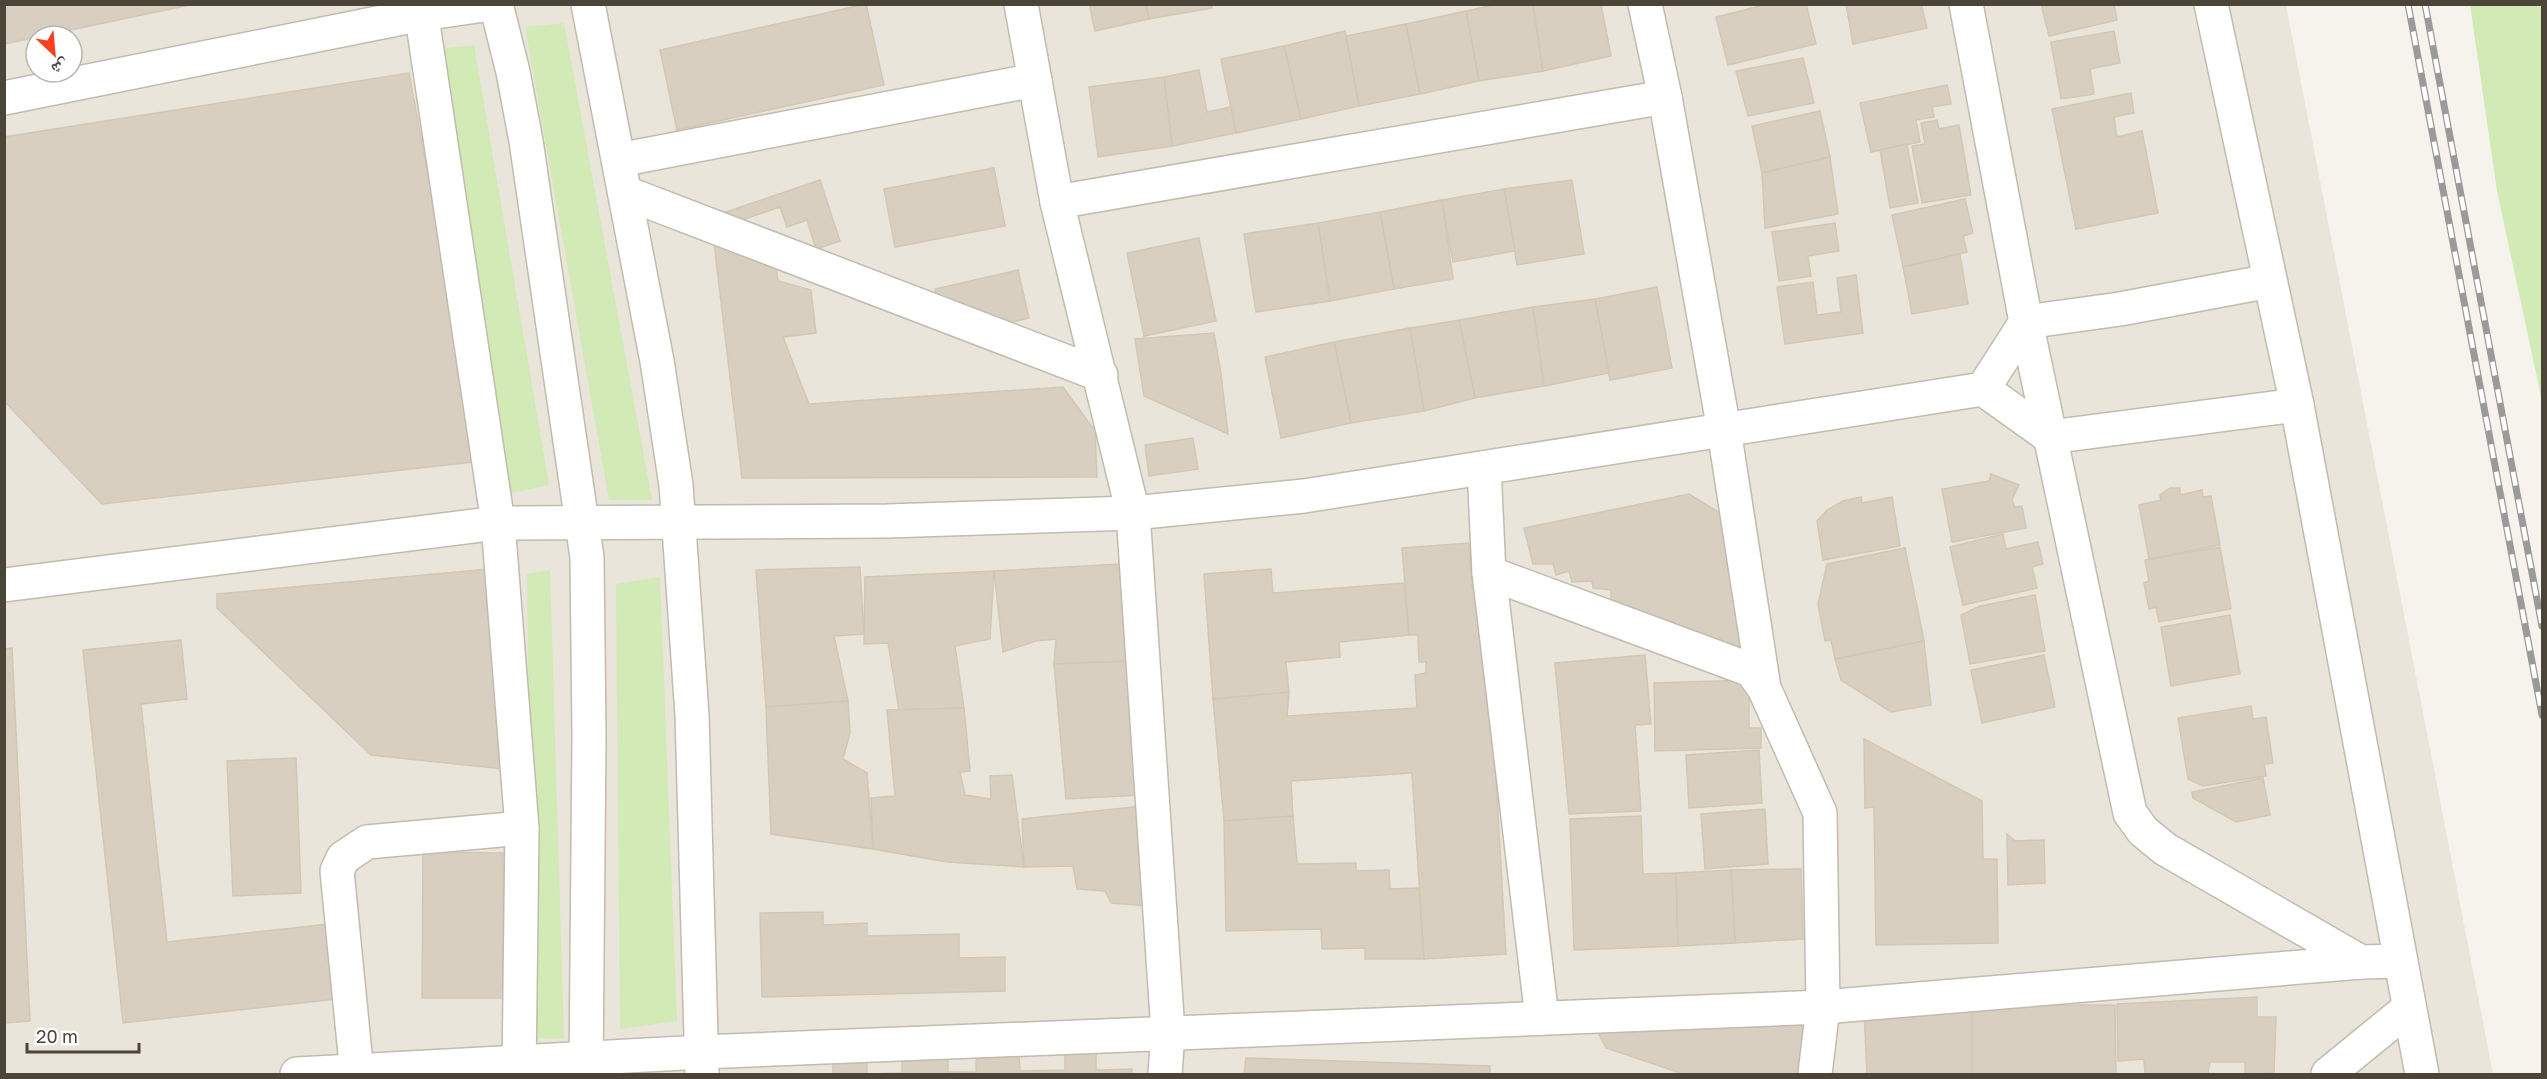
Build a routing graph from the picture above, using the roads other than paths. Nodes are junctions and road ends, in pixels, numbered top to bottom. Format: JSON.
{"nodes":[{"id":1,"x":491,"y":4,"type":"edge"},
{"id":2,"x":496,"y":4,"type":"edge"},
{"id":3,"x":588,"y":4,"type":"edge"},
{"id":4,"x":1021,"y":4,"type":"edge"},
{"id":5,"x":1645,"y":4,"type":"edge"},
{"id":6,"x":1966,"y":4,"type":"edge"},
{"id":7,"x":2211,"y":4,"type":"edge"},
{"id":8,"x":421,"y":9,"type":"edge"},
{"id":9,"x":1035,"y":80,"type":"junction"},
{"id":10,"x":1665,"y":97,"type":"junction"},
{"id":11,"x":4,"y":98,"type":"edge"},
{"id":12,"x":619,"y":160,"type":"junction"},
{"id":13,"x":626,"y":193,"type":"junction"},
{"id":14,"x":1058,"y":202,"type":"junction"},
{"id":15,"x":2270,"y":281,"type":"junction"},
{"id":16,"x":2025,"y":322,"type":"junction"},
{"id":17,"x":1101,"y":375,"type":"junction"},
{"id":18,"x":1983,"y":389,"type":"junction"},
{"id":19,"x":2297,"y":405,"type":"junction"},
{"id":20,"x":1724,"y":430,"type":"junction"},
{"id":21,"x":2050,"y":437,"type":"junction"},
{"id":22,"x":1484,"y":468,"type":"junction"},
{"id":23,"x":1133,"y":513,"type":"junction"},
{"id":24,"x":679,"y":522,"type":"junction"},
{"id":25,"x":498,"y":523,"type":"junction"},
{"id":26,"x":584,"y":523,"type":"junction"},
{"id":27,"x":1489,"y":573,"type":"junction"},
{"id":28,"x":4,"y":585,"type":"edge"},
{"id":29,"x":1764,"y":688,"type":"junction"},
{"id":30,"x":522,"y":828,"type":"junction"},
{"id":31,"x":2400,"y":961,"type":"junction"},
{"id":32,"x":2361,"y":962,"type":"junction"},
{"id":33,"x":1822,"y":1007,"type":"junction"},
{"id":34,"x":2409,"y":1008,"type":"junction"},
{"id":35,"x":1542,"y":1018,"type":"junction"},
{"id":36,"x":1168,"y":1032,"type":"junction"},
{"id":37,"x":702,"y":1063,"type":"edge"},
{"id":38,"x":586,"y":1066,"type":"edge"},
{"id":39,"x":519,"y":1068,"type":"edge"},
{"id":40,"x":357,"y":1073,"type":"edge"},
{"id":41,"x":297,"y":1074,"type":"edge"},
{"id":42,"x":1165,"y":1074,"type":"edge"},
{"id":43,"x":1815,"y":1074,"type":"edge"},
{"id":44,"x":2328,"y":1074,"type":"edge"},
{"id":45,"x":2422,"y":1074,"type":"edge"}],
"edges":[{"from":1,"to":8,"type":"street"},
{"from":2,"to":26,"type":"street"},
{"from":3,"to":12,"type":"street"},
{"from":4,"to":9,"type":"street"},
{"from":5,"to":10,"type":"street"},
{"from":6,"to":16,"type":"street"},
{"from":7,"to":15,"type":"street"},
{"from":8,"to":11,"type":"street"},
{"from":8,"to":25,"type":"street"},
{"from":9,"to":12,"type":"street"},
{"from":9,"to":14,"type":"street"},
{"from":10,"to":14,"type":"street"},
{"from":10,"to":20,"type":"street"},
{"from":12,"to":13,"type":"street"},
{"from":13,"to":17,"type":"street"},
{"from":13,"to":24,"type":"street"},
{"from":14,"to":17,"type":"street"},
{"from":15,"to":16,"type":"street"},
{"from":15,"to":19,"type":"street"},
{"from":16,"to":18,"type":"street"},
{"from":16,"to":21,"type":"street"},
{"from":17,"to":23,"type":"street"},
{"from":18,"to":20,"type":"street"},
{"from":18,"to":21,"type":"street"},
{"from":19,"to":21,"type":"street"},
{"from":19,"to":31,"type":"street"},
{"from":20,"to":22,"type":"street"},
{"from":20,"to":29,"type":"street"},
{"from":21,"to":32,"type":"street"},
{"from":22,"to":23,"type":"street"},
{"from":22,"to":27,"type":"street"},
{"from":23,"to":24,"type":"street"},
{"from":23,"to":36,"type":"street"},
{"from":24,"to":26,"type":"street"},
{"from":24,"to":37,"type":"street"},
{"from":25,"to":26,"type":"street"},
{"from":25,"to":28,"type":"street"},
{"from":25,"to":30,"type":"street"},
{"from":26,"to":38,"type":"street"},
{"from":27,"to":29,"type":"street"},
{"from":27,"to":35,"type":"street"},
{"from":29,"to":33,"type":"street"},
{"from":30,"to":39,"type":"street"},
{"from":30,"to":40,"type":"street"},
{"from":31,"to":32,"type":"street"},
{"from":31,"to":34,"type":"street"},
{"from":32,"to":33,"type":"street"},
{"from":33,"to":35,"type":"street"},
{"from":33,"to":43,"type":"street"},
{"from":34,"to":44,"type":"street"},
{"from":34,"to":45,"type":"street"},
{"from":35,"to":36,"type":"street"},
{"from":36,"to":37,"type":"street"},
{"from":36,"to":42,"type":"street"},
{"from":37,"to":38,"type":"street"},
{"from":38,"to":39,"type":"street"},
{"from":39,"to":40,"type":"street"},
{"from":40,"to":41,"type":"street"}]}
